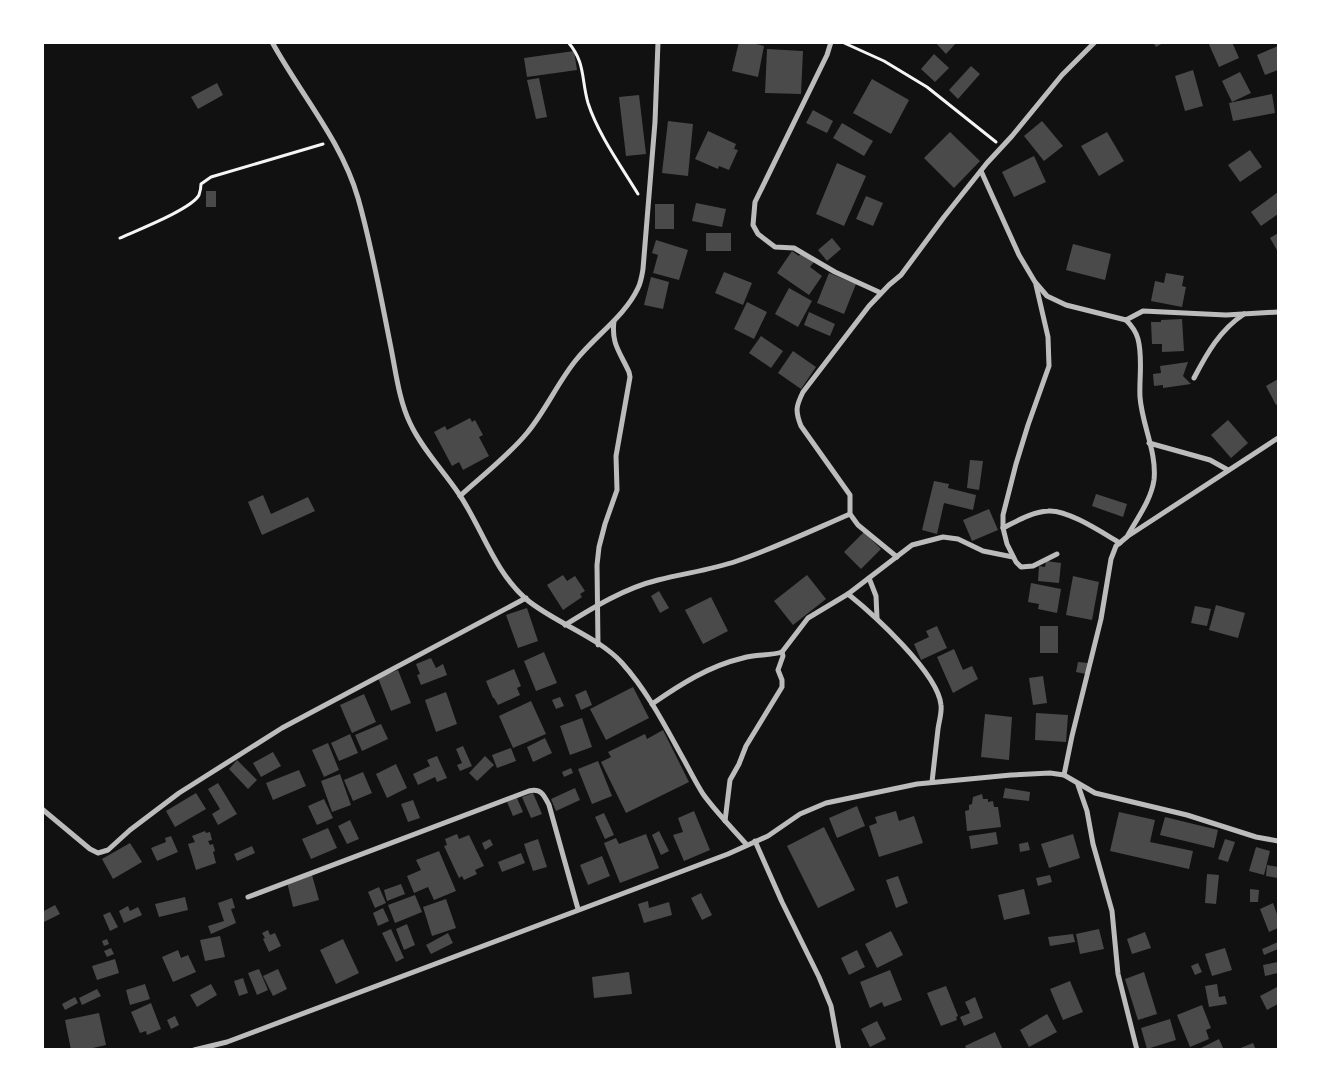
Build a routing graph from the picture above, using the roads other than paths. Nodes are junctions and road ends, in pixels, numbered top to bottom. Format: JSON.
{"nodes":[{"id":1,"x":272,"y":42,"type":"edge"},
{"id":2,"x":658,"y":42,"type":"edge"},
{"id":3,"x":831,"y":42,"type":"edge"},
{"id":4,"x":1095,"y":42,"type":"edge"},
{"id":5,"x":981,"y":171,"type":"junction"},
{"id":6,"x":1035,"y":282,"type":"junction"},
{"id":7,"x":881,"y":294,"type":"junction"},
{"id":8,"x":1278,"y":312,"type":"edge"},
{"id":9,"x":1244,"y":314,"type":"junction"},
{"id":10,"x":614,"y":320,"type":"junction"},
{"id":11,"x":1126,"y":320,"type":"junction"},
{"id":12,"x":1194,"y":378,"type":"dead end"},
{"id":13,"x":1278,"y":438,"type":"edge"},
{"id":14,"x":1149,"y":443,"type":"junction"},
{"id":15,"x":1228,"y":470,"type":"junction"},
{"id":16,"x":460,"y":496,"type":"junction"},
{"id":17,"x":850,"y":514,"type":"junction"},
{"id":18,"x":1004,"y":528,"type":"junction"},
{"id":19,"x":1128,"y":536,"type":"junction"},
{"id":20,"x":1120,"y":543,"type":"junction"},
{"id":21,"x":1058,"y":554,"type":"dead end"},
{"id":22,"x":897,"y":557,"type":"junction"},
{"id":23,"x":1013,"y":557,"type":"junction"},
{"id":24,"x":869,"y":578,"type":"junction"},
{"id":25,"x":848,"y":594,"type":"junction"},
{"id":26,"x":526,"y":598,"type":"junction"},
{"id":27,"x":598,"y":605,"type":"junction"},
{"id":28,"x":877,"y":618,"type":"junction"},
{"id":29,"x":565,"y":625,"type":"junction"},
{"id":30,"x":598,"y":645,"type":"junction"},
{"id":31,"x":782,"y":652,"type":"junction"},
{"id":32,"x":652,"y":704,"type":"junction"},
{"id":33,"x":1064,"y":776,"type":"junction"},
{"id":34,"x":932,"y":782,"type":"junction"},
{"id":35,"x":1078,"y":784,"type":"junction"},
{"id":36,"x":42,"y":809,"type":"edge"},
{"id":37,"x":725,"y":821,"type":"junction"},
{"id":38,"x":756,"y":841,"type":"junction"},
{"id":39,"x":1278,"y":841,"type":"edge"},
{"id":40,"x":746,"y":845,"type":"junction"},
{"id":41,"x":248,"y":897,"type":"dead end"},
{"id":42,"x":578,"y":909,"type":"junction"},
{"id":43,"x":194,"y":1050,"type":"edge"},
{"id":44,"x":839,"y":1050,"type":"edge"},
{"id":45,"x":1137,"y":1050,"type":"edge"}],
"edges":[{"from":1,"to":16,"type":"street"},
{"from":2,"to":10,"type":"street"},
{"from":3,"to":7,"type":"street"},
{"from":4,"to":5,"type":"street"},
{"from":5,"to":6,"type":"street"},
{"from":5,"to":7,"type":"street"},
{"from":6,"to":11,"type":"street"},
{"from":6,"to":18,"type":"street"},
{"from":7,"to":17,"type":"street"},
{"from":8,"to":9,"type":"street"},
{"from":9,"to":11,"type":"street"},
{"from":9,"to":12,"type":"street"},
{"from":10,"to":16,"type":"street"},
{"from":10,"to":27,"type":"street"},
{"from":11,"to":14,"type":"street"},
{"from":13,"to":15,"type":"street"},
{"from":14,"to":15,"type":"street"},
{"from":14,"to":19,"type":"street"},
{"from":15,"to":19,"type":"street"},
{"from":16,"to":26,"type":"street"},
{"from":17,"to":22,"type":"street"},
{"from":17,"to":27,"type":"street"},
{"from":18,"to":20,"type":"street"},
{"from":18,"to":23,"type":"street"},
{"from":19,"to":20,"type":"street"},
{"from":20,"to":33,"type":"street"},
{"from":21,"to":23,"type":"street"},
{"from":22,"to":23,"type":"street"},
{"from":22,"to":24,"type":"street"},
{"from":24,"to":25,"type":"street"},
{"from":24,"to":28,"type":"street"},
{"from":25,"to":28,"type":"street"},
{"from":25,"to":31,"type":"street"},
{"from":26,"to":29,"type":"street"},
{"from":26,"to":36,"type":"street"},
{"from":27,"to":29,"type":"street"},
{"from":27,"to":30,"type":"street"},
{"from":28,"to":34,"type":"street"},
{"from":29,"to":30,"type":"street"},
{"from":30,"to":32,"type":"street"},
{"from":31,"to":32,"type":"street"},
{"from":31,"to":37,"type":"street"},
{"from":32,"to":37,"type":"street"},
{"from":33,"to":34,"type":"street"},
{"from":33,"to":35,"type":"street"},
{"from":34,"to":38,"type":"street"},
{"from":35,"to":39,"type":"street"},
{"from":35,"to":45,"type":"street"},
{"from":37,"to":40,"type":"street"},
{"from":38,"to":40,"type":"street"},
{"from":38,"to":44,"type":"street"},
{"from":40,"to":42,"type":"street"},
{"from":41,"to":42,"type":"street"},
{"from":42,"to":43,"type":"street"}]}
